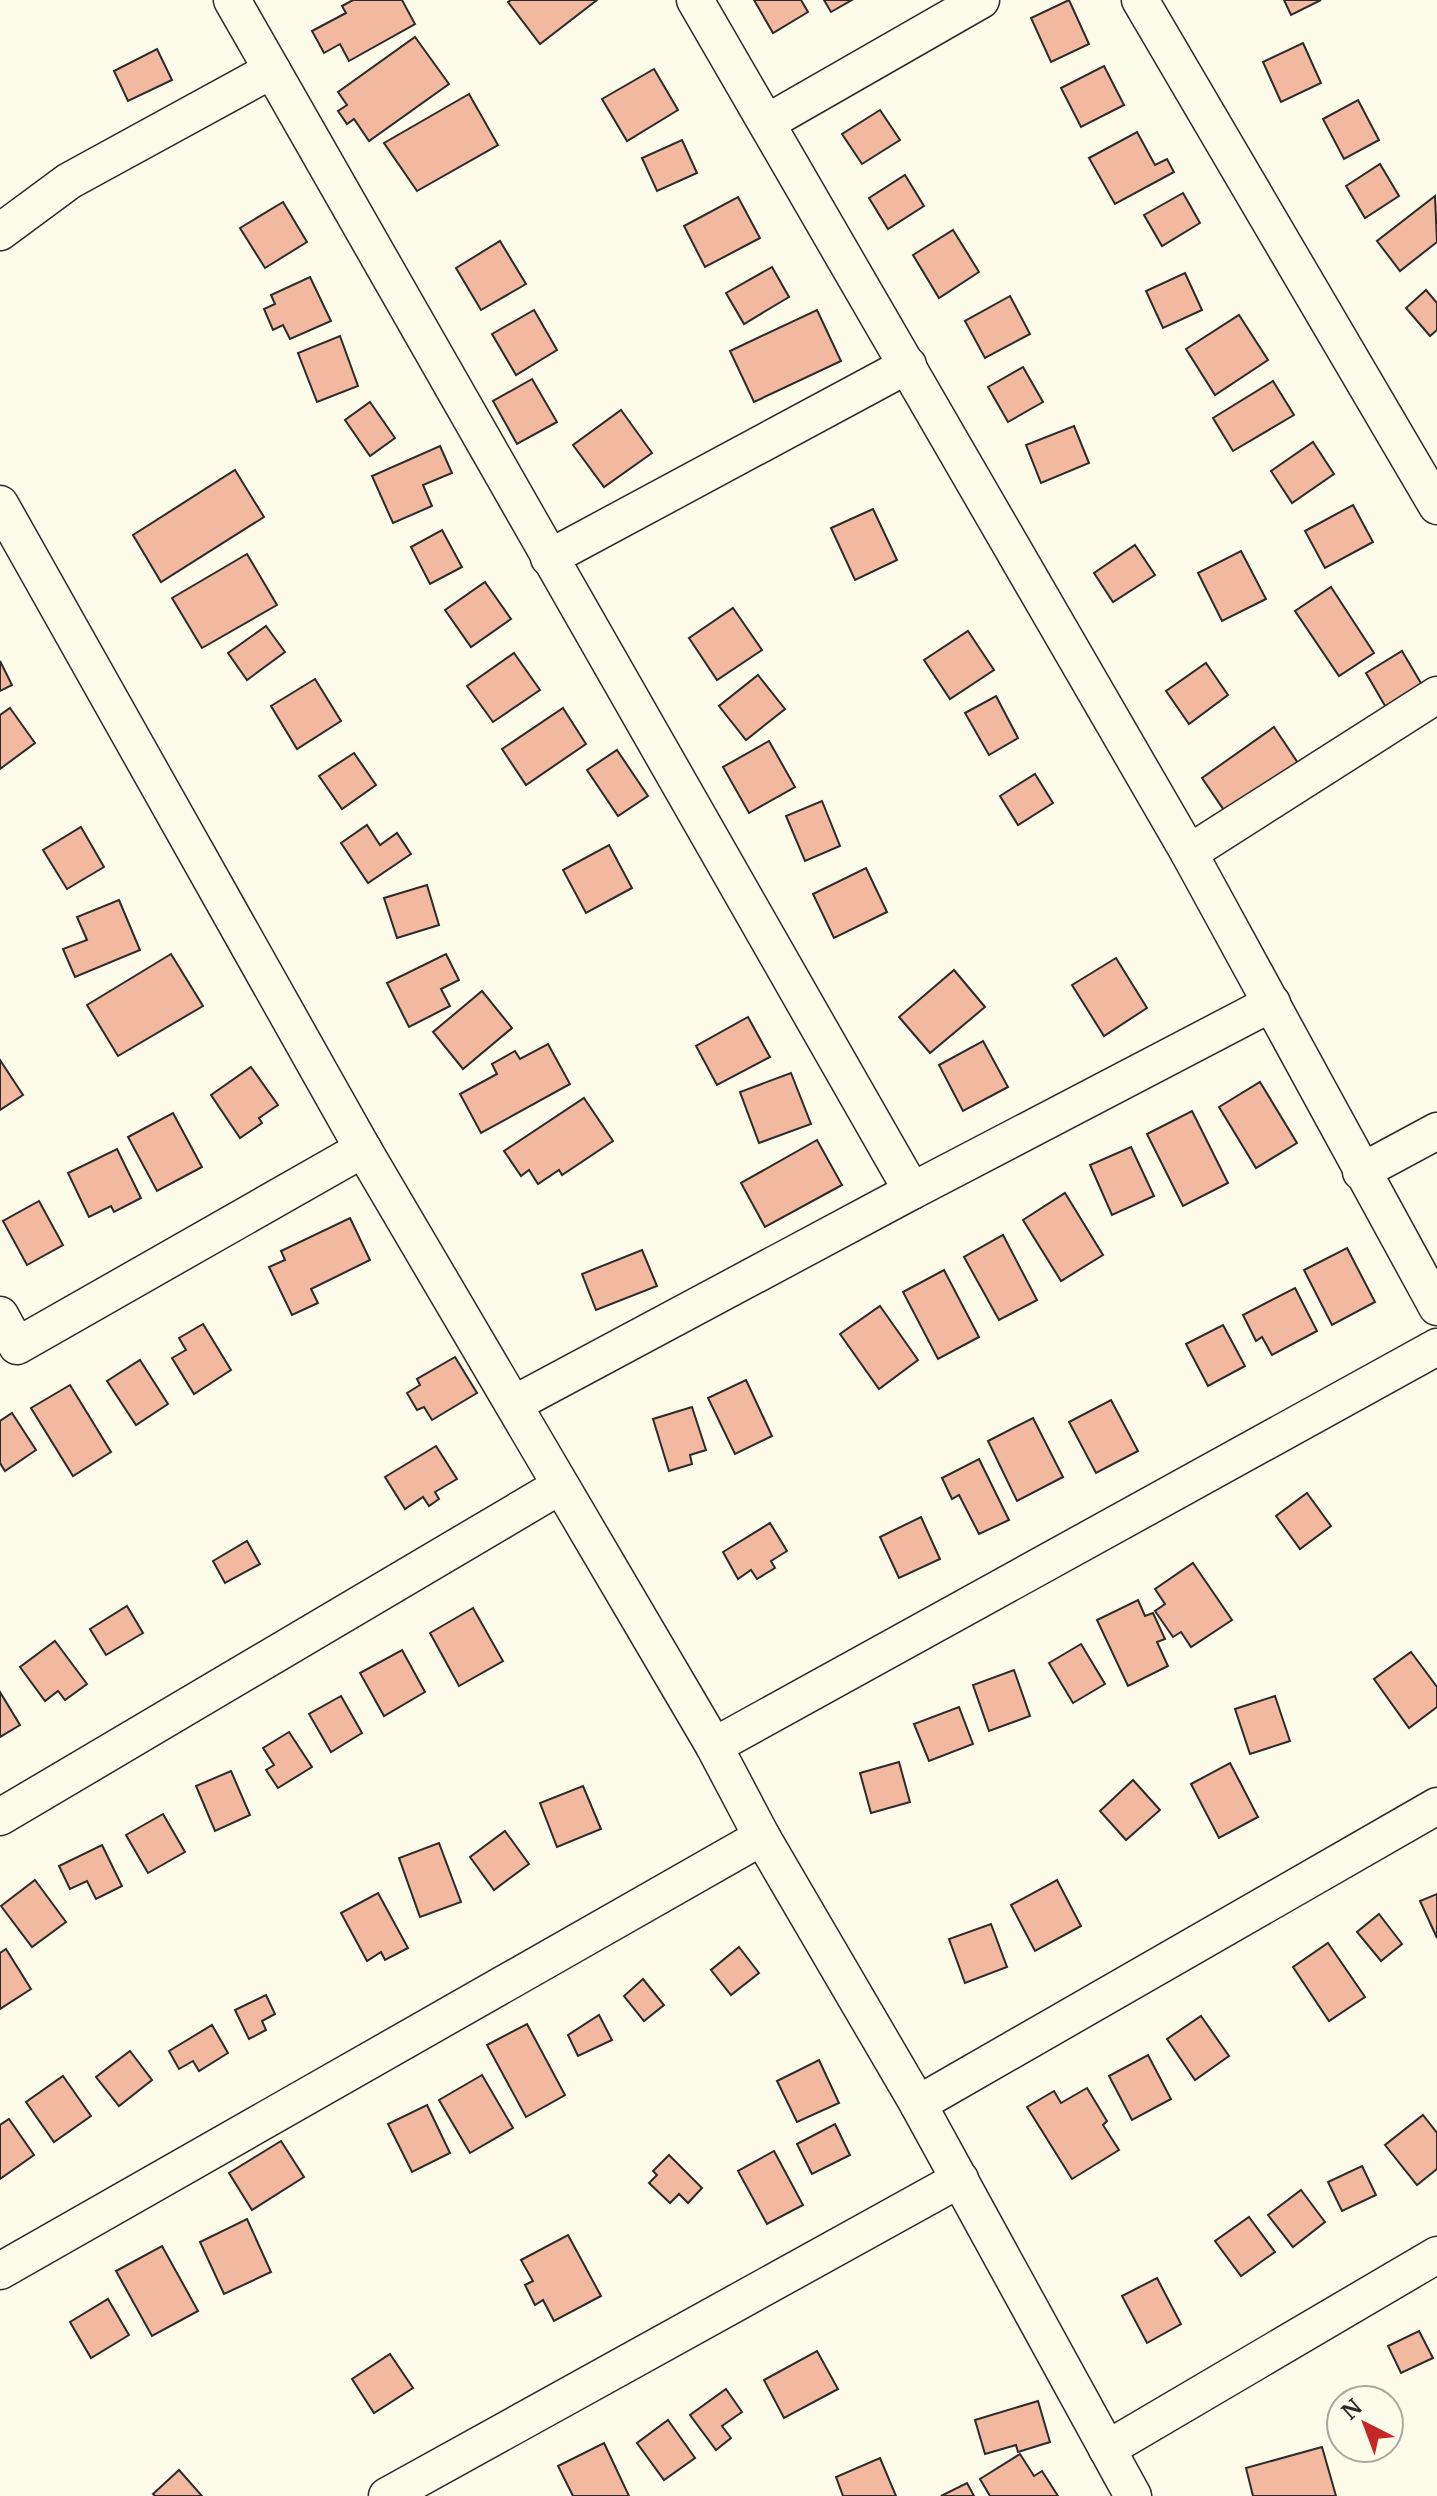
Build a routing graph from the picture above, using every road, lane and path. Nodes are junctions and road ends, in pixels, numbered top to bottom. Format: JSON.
{"nodes":[{"id":1,"x":232,"y":0,"type":"edge"},
{"id":2,"x":695,"y":0,"type":"edge"},
{"id":3,"x":981,"y":0,"type":"edge"},
{"id":4,"x":1140,"y":0,"type":"edge"},
{"id":5,"x":272,"y":70,"type":"junction"},
{"id":6,"x":768,"y":122,"type":"junction"},
{"id":7,"x":0,"y":232,"type":"edge"},
{"id":8,"x":908,"y":365,"type":"junction"},
{"id":9,"x":0,"y":504,"type":"edge"},
{"id":10,"x":1437,"y":506,"type":"edge"},
{"id":11,"x":549,"y":558,"type":"junction"},
{"id":12,"x":1437,"y":695,"type":"edge"},
{"id":13,"x":1189,"y":853,"type":"junction"},
{"id":14,"x":1272,"y":1003,"type":"junction"},
{"id":15,"x":1437,"y":1131,"type":"edge"},
{"id":16,"x":363,"y":1149,"type":"junction"},
{"id":17,"x":1361,"y":1172,"type":"junction"},
{"id":18,"x":912,"y":1191,"type":"junction"},
{"id":19,"x":1437,"y":1307,"type":"edge"},
{"id":20,"x":6,"y":1339,"type":"edge"},
{"id":21,"x":1437,"y":1347,"type":"edge"},
{"id":22,"x":514,"y":1404,"type":"junction"},
{"id":23,"x":560,"y":1486,"type":"junction"},
{"id":24,"x":714,"y":1746,"type":"junction"},
{"id":25,"x":1437,"y":1806,"type":"edge"},
{"id":26,"x":0,"y":1817,"type":"edge"},
{"id":27,"x":762,"y":1837,"type":"junction"},
{"id":28,"x":918,"y":2104,"type":"junction"},
{"id":29,"x":960,"y":2179,"type":"junction"},
{"id":30,"x":1437,"y":2255,"type":"edge"},
{"id":31,"x":0,"y":2271,"type":"edge"},
{"id":32,"x":1107,"y":2449,"type":"junction"},
{"id":33,"x":387,"y":2496,"type":"edge"},
{"id":34,"x":1133,"y":2496,"type":"edge"}],
"edges":[{"from":1,"to":5,"type":"street"},
{"from":2,"to":6,"type":"street"},
{"from":3,"to":6,"type":"street"},
{"from":4,"to":10,"type":"street"},
{"from":5,"to":7,"type":"street"},
{"from":5,"to":11,"type":"street"},
{"from":6,"to":8,"type":"street"},
{"from":8,"to":11,"type":"street"},
{"from":8,"to":13,"type":"street"},
{"from":9,"to":16,"type":"street"},
{"from":11,"to":18,"type":"street"},
{"from":12,"to":13,"type":"street"},
{"from":13,"to":14,"type":"street"},
{"from":14,"to":17,"type":"street"},
{"from":14,"to":18,"type":"street"},
{"from":15,"to":17,"type":"street"},
{"from":16,"to":20,"type":"street"},
{"from":16,"to":22,"type":"street"},
{"from":17,"to":19,"type":"street"},
{"from":18,"to":22,"type":"street"},
{"from":21,"to":24,"type":"street"},
{"from":22,"to":23,"type":"street"},
{"from":23,"to":24,"type":"street"},
{"from":23,"to":26,"type":"street"},
{"from":24,"to":27,"type":"street"},
{"from":25,"to":28,"type":"street"},
{"from":27,"to":28,"type":"street"},
{"from":27,"to":31,"type":"street"},
{"from":28,"to":29,"type":"street"},
{"from":29,"to":32,"type":"street"},
{"from":29,"to":33,"type":"street"},
{"from":30,"to":32,"type":"street"},
{"from":32,"to":34,"type":"street"}]}
